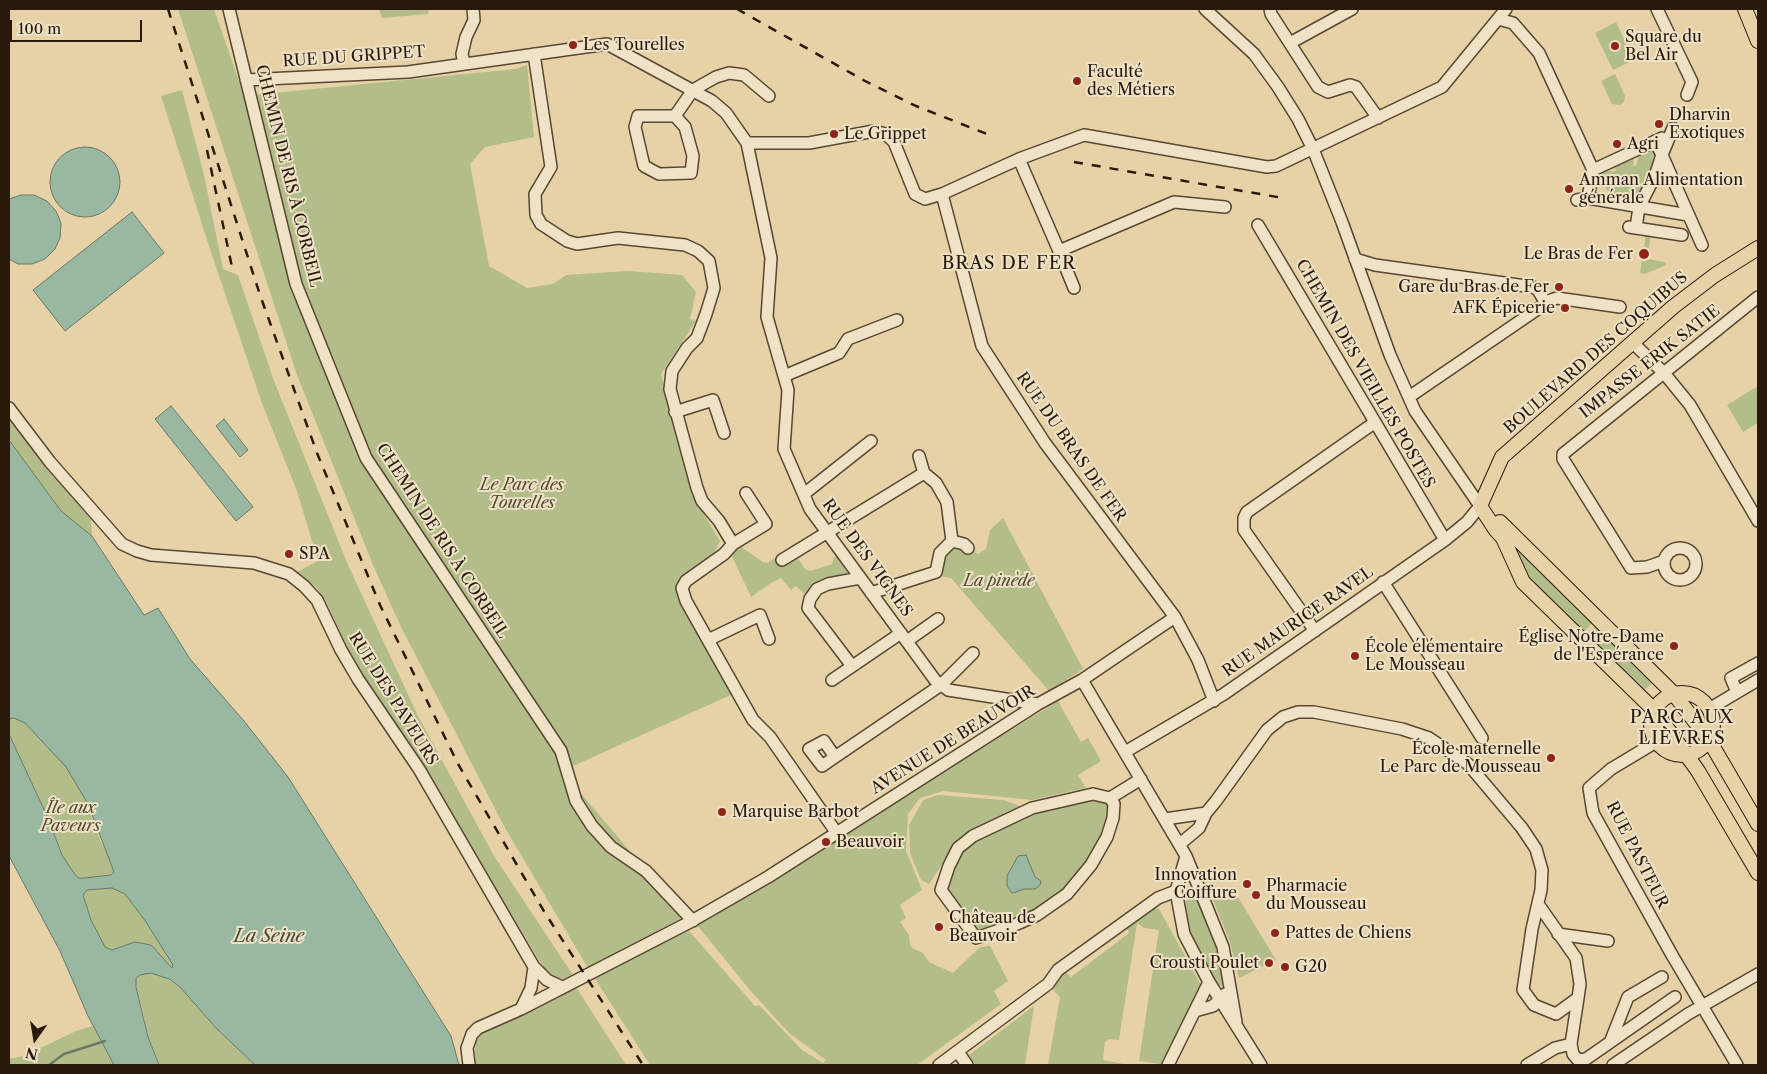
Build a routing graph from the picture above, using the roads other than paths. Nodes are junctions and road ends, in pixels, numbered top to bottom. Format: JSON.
{"nodes":[{"id":1,"x":229,"y":9,"type":"edge"},
{"id":2,"x":473,"y":9,"type":"edge"},
{"id":3,"x":1205,"y":9,"type":"edge"},
{"id":4,"x":1270,"y":9,"type":"edge"},
{"id":5,"x":1352,"y":9,"type":"edge"},
{"id":6,"x":1506,"y":9,"type":"edge"},
{"id":7,"x":1657,"y":9,"type":"edge"},
{"id":8,"x":1745,"y":9,"type":"edge"},
{"id":9,"x":1755,"y":9,"type":"edge"},
{"id":10,"x":1758,"y":15,"type":"edge"},
{"id":11,"x":1498,"y":18,"type":"junction"},
{"id":12,"x":1758,"y":41,"type":"edge"},
{"id":13,"x":1290,"y":42,"type":"junction"},
{"id":14,"x":534,"y":54,"type":"junction"},
{"id":15,"x":464,"y":63,"type":"junction"},
{"id":16,"x":246,"y":80,"type":"junction"},
{"id":17,"x":693,"y":90,"type":"junction"},
{"id":18,"x":1687,"y":95,"type":"dead end"},
{"id":19,"x":769,"y":96,"type":"dead end"},
{"id":20,"x":675,"y":116,"type":"junction"},
{"id":21,"x":1378,"y":118,"type":"junction"},
{"id":22,"x":1655,"y":141,"type":"junction"},
{"id":23,"x":748,"y":143,"type":"junction"},
{"id":24,"x":1313,"y":149,"type":"junction"},
{"id":25,"x":1662,"y":155,"type":"junction"},
{"id":26,"x":1019,"y":159,"type":"junction"},
{"id":27,"x":1593,"y":170,"type":"junction"},
{"id":28,"x":942,"y":194,"type":"junction"},
{"id":29,"x":1224,"y":207,"type":"dead end"},
{"id":30,"x":1639,"y":207,"type":"junction"},
{"id":31,"x":1683,"y":214,"type":"junction"},
{"id":32,"x":1258,"y":224,"type":"dead end"},
{"id":33,"x":1702,"y":244,"type":"dead end"},
{"id":34,"x":1758,"y":248,"type":"edge"},
{"id":35,"x":1059,"y":251,"type":"junction"},
{"id":36,"x":1355,"y":259,"type":"junction"},
{"id":37,"x":1074,"y":288,"type":"dead end"},
{"id":38,"x":1758,"y":297,"type":"edge"},
{"id":39,"x":1545,"y":302,"type":"junction"},
{"id":40,"x":1620,"y":307,"type":"dead end"},
{"id":41,"x":897,"y":320,"type":"dead end"},
{"id":42,"x":1632,"y":342,"type":"junction"},
{"id":43,"x":1664,"y":373,"type":"junction"},
{"id":44,"x":784,"y":376,"type":"junction"},
{"id":45,"x":1409,"y":397,"type":"junction"},
{"id":46,"x":9,"y":408,"type":"edge"},
{"id":47,"x":675,"y":412,"type":"junction"},
{"id":48,"x":1374,"y":423,"type":"junction"},
{"id":49,"x":724,"y":433,"type":"dead end"},
{"id":50,"x":871,"y":441,"type":"dead end"},
{"id":51,"x":919,"y":456,"type":"dead end"},
{"id":52,"x":924,"y":474,"type":"junction"},
{"id":53,"x":746,"y":493,"type":"dead end"},
{"id":54,"x":804,"y":494,"type":"junction"},
{"id":55,"x":1480,"y":506,"type":"junction"},
{"id":56,"x":1758,"y":521,"type":"edge"},
{"id":57,"x":827,"y":531,"type":"junction"},
{"id":58,"x":1445,"y":540,"type":"junction"},
{"id":59,"x":952,"y":542,"type":"junction"},
{"id":60,"x":732,"y":544,"type":"junction"},
{"id":61,"x":968,"y":548,"type":"dead end"},
{"id":62,"x":782,"y":560,"type":"dead end"},
{"id":63,"x":1664,"y":561,"type":"dead end"},
{"id":64,"x":860,"y":578,"type":"junction"},
{"id":65,"x":1383,"y":582,"type":"junction"},
{"id":66,"x":871,"y":592,"type":"junction"},
{"id":67,"x":1175,"y":617,"type":"junction"},
{"id":68,"x":938,"y":619,"type":"dead end"},
{"id":69,"x":1315,"y":631,"type":"junction"},
{"id":70,"x":904,"y":637,"type":"junction"},
{"id":71,"x":770,"y":639,"type":"dead end"},
{"id":72,"x":708,"y":640,"type":"junction"},
{"id":73,"x":973,"y":653,"type":"dead end"},
{"id":74,"x":1758,"y":663,"type":"edge"},
{"id":75,"x":852,"y":666,"type":"junction"},
{"id":76,"x":832,"y":680,"type":"dead end"},
{"id":77,"x":1082,"y":680,"type":"junction"},
{"id":78,"x":1758,"y":680,"type":"edge"},
{"id":79,"x":941,"y":685,"type":"junction"},
{"id":80,"x":1737,"y":692,"type":"junction"},
{"id":81,"x":1674,"y":694,"type":"junction"},
{"id":82,"x":1214,"y":701,"type":"junction"},
{"id":83,"x":1038,"y":704,"type":"junction"},
{"id":84,"x":1709,"y":709,"type":"junction"},
{"id":85,"x":1654,"y":710,"type":"junction"},
{"id":86,"x":1482,"y":738,"type":"dead end"},
{"id":87,"x":1709,"y":740,"type":"junction"},
{"id":88,"x":1656,"y":742,"type":"junction"},
{"id":89,"x":1125,"y":752,"type":"junction"},
{"id":90,"x":1687,"y":755,"type":"junction"},
{"id":91,"x":835,"y":757,"type":"dead end"},
{"id":92,"x":1141,"y":779,"type":"junction"},
{"id":93,"x":1110,"y":798,"type":"junction"},
{"id":94,"x":1206,"y":813,"type":"junction"},
{"id":95,"x":1165,"y":819,"type":"junction"},
{"id":96,"x":1758,"y":824,"type":"edge"},
{"id":97,"x":836,"y":832,"type":"junction"},
{"id":98,"x":1180,"y":844,"type":"junction"},
{"id":99,"x":1186,"y":856,"type":"junction"},
{"id":100,"x":1758,"y":874,"type":"edge"},
{"id":101,"x":1176,"y":891,"type":"junction"},
{"id":102,"x":1538,"y":904,"type":"junction"},
{"id":103,"x":693,"y":921,"type":"junction"},
{"id":104,"x":1558,"y":934,"type":"junction"},
{"id":105,"x":1608,"y":941,"type":"dead end"},
{"id":106,"x":534,"y":967,"type":"junction"},
{"id":107,"x":1758,"y":974,"type":"edge"},
{"id":108,"x":1662,"y":976,"type":"dead end"},
{"id":109,"x":1210,"y":982,"type":"junction"},
{"id":110,"x":562,"y":988,"type":"junction"},
{"id":111,"x":1230,"y":988,"type":"junction"},
{"id":112,"x":1675,"y":997,"type":"dead end"},
{"id":113,"x":1578,"y":998,"type":"junction"},
{"id":114,"x":1220,"y":1000,"type":"junction"},
{"id":115,"x":1702,"y":1005,"type":"junction"},
{"id":116,"x":521,"y":1009,"type":"junction"},
{"id":117,"x":1195,"y":1011,"type":"junction"},
{"id":118,"x":1236,"y":1022,"type":"junction"},
{"id":119,"x":1611,"y":1040,"type":"junction"},
{"id":120,"x":1571,"y":1044,"type":"junction"},
{"id":121,"x":958,"y":1052,"type":"junction"},
{"id":122,"x":1574,"y":1062,"type":"edge"},
{"id":123,"x":469,"y":1065,"type":"edge"},
{"id":124,"x":940,"y":1065,"type":"edge"},
{"id":125,"x":967,"y":1065,"type":"edge"},
{"id":126,"x":1168,"y":1065,"type":"edge"},
{"id":127,"x":1261,"y":1065,"type":"edge"},
{"id":128,"x":1527,"y":1065,"type":"edge"},
{"id":129,"x":1612,"y":1065,"type":"edge"},
{"id":130,"x":1737,"y":1065,"type":"edge"}],
"edges":[{"from":1,"to":16,"type":"street","name":"CHEMIN DE RIS À CORBEIL"},
{"from":2,"to":15,"type":"street"},
{"from":3,"to":24,"type":"street"},
{"from":4,"to":13,"type":"street"},
{"from":5,"to":13,"type":"street"},
{"from":6,"to":11,"type":"street"},
{"from":7,"to":18,"type":"street"},
{"from":8,"to":12,"type":"main road"},
{"from":9,"to":10,"type":"main road"},
{"from":11,"to":21,"type":"street"},
{"from":11,"to":27,"type":"street"},
{"from":13,"to":21,"type":"street"},
{"from":14,"to":15,"type":"street","name":"RUE DU GRIPPET"},
{"from":14,"to":17,"type":"street","name":"RUE DU GRIPPET"},
{"from":14,"to":47,"type":"street"},
{"from":15,"to":16,"type":"street","name":"RUE DU GRIPPET"},
{"from":16,"to":103,"type":"street","name":"CHEMIN DE RIS À CORBEIL"},
{"from":17,"to":19,"type":"street"},
{"from":17,"to":20,"type":"street"},
{"from":17,"to":23,"type":"street","name":"RUE DU GRIPPET"},
{"from":20,"to":20,"type":"street"},
{"from":21,"to":24,"type":"street"},
{"from":22,"to":25,"type":"street"},
{"from":22,"to":25,"type":"street"},
{"from":22,"to":27,"type":"street"},
{"from":23,"to":28,"type":"street"},
{"from":23,"to":44,"type":"street","name":"RUE DES VIGNES"},
{"from":24,"to":26,"type":"street"},
{"from":24,"to":36,"type":"street"},
{"from":25,"to":30,"type":"street"},
{"from":25,"to":31,"type":"street"},
{"from":26,"to":28,"type":"street"},
{"from":26,"to":35,"type":"street"},
{"from":27,"to":30,"type":"street"},
{"from":28,"to":67,"type":"street","name":"RUE DU BRAS DE FER"},
{"from":29,"to":35,"type":"street"},
{"from":30,"to":31,"type":"street"},
{"from":30,"to":31,"type":"street"},
{"from":31,"to":33,"type":"street"},
{"from":32,"to":48,"type":"street","name":"CHEMIN DES VIEILLES POSTES"},
{"from":34,"to":42,"type":"main road","name":"BOULEVARD DES COQUIBUS"},
{"from":35,"to":37,"type":"street"},
{"from":36,"to":39,"type":"street"},
{"from":36,"to":45,"type":"street"},
{"from":38,"to":43,"type":"street","name":"IMPASSE ERIK SATIE"},
{"from":39,"to":40,"type":"street"},
{"from":39,"to":45,"type":"street"},
{"from":41,"to":44,"type":"street"},
{"from":42,"to":43,"type":"street"},
{"from":42,"to":55,"type":"main road","name":"BOULEVARD DES COQUIBUS"},
{"from":43,"to":56,"type":"street"},
{"from":43,"to":63,"type":"street","name":"IMPASSE ERIK SATIE"},
{"from":44,"to":54,"type":"street","name":"RUE DES VIGNES"},
{"from":45,"to":55,"type":"street"},
{"from":46,"to":106,"type":"street","name":"RUE DES PAVEURS"},
{"from":47,"to":49,"type":"street"},
{"from":47,"to":60,"type":"street"},
{"from":48,"to":58,"type":"street","name":"CHEMIN DES VIEILLES POSTES"},
{"from":48,"to":69,"type":"street"},
{"from":50,"to":54,"type":"street"},
{"from":51,"to":52,"type":"street"},
{"from":52,"to":57,"type":"street"},
{"from":52,"to":59,"type":"street"},
{"from":53,"to":60,"type":"street"},
{"from":54,"to":57,"type":"street","name":"RUE DES VIGNES"},
{"from":55,"to":58,"type":"street","name":"RUE MAURICE RAVEL"},
{"from":55,"to":81,"type":"main road"},
{"from":55,"to":85,"type":"main road"},
{"from":57,"to":62,"type":"street"},
{"from":57,"to":64,"type":"street","name":"RUE DES VIGNES"},
{"from":58,"to":65,"type":"street","name":"RUE MAURICE RAVEL"},
{"from":59,"to":61,"type":"street"},
{"from":59,"to":66,"type":"street"},
{"from":60,"to":72,"type":"street"},
{"from":64,"to":66,"type":"street","name":"RUE DES VIGNES"},
{"from":64,"to":75,"type":"street"},
{"from":65,"to":69,"type":"street","name":"RUE MAURICE RAVEL"},
{"from":65,"to":86,"type":"street"},
{"from":66,"to":70,"type":"street","name":"RUE DES VIGNES"},
{"from":67,"to":77,"type":"street","name":"AVENUE DE BEAUVOIR"},
{"from":67,"to":82,"type":"street","name":"RUE DU BRAS DE FER"},
{"from":68,"to":70,"type":"street","name":"RUE DES VIGNES"},
{"from":69,"to":82,"type":"street","name":"RUE MAURICE RAVEL"},
{"from":70,"to":75,"type":"street"},
{"from":70,"to":79,"type":"street","name":"RUE DES VIGNES"},
{"from":71,"to":72,"type":"street"},
{"from":72,"to":97,"type":"street"},
{"from":73,"to":79,"type":"street"},
{"from":74,"to":80,"type":"street"},
{"from":75,"to":76,"type":"street"},
{"from":77,"to":83,"type":"street","name":"AVENUE DE BEAUVOIR"},
{"from":77,"to":89,"type":"street"},
{"from":78,"to":80,"type":"street"},
{"from":79,"to":83,"type":"street","name":"RUE DES VIGNES"},
{"from":79,"to":91,"type":"street"},
{"from":80,"to":84,"type":"street"},
{"from":81,"to":84,"type":"main road"},
{"from":81,"to":85,"type":"main road"},
{"from":81,"to":87,"type":"main road"},
{"from":82,"to":89,"type":"street","name":"RUE MAURICE RAVEL"},
{"from":83,"to":97,"type":"street","name":"AVENUE DE BEAUVOIR"},
{"from":84,"to":87,"type":"main road"},
{"from":85,"to":88,"type":"main road"},
{"from":85,"to":90,"type":"main road"},
{"from":87,"to":90,"type":"main road"},
{"from":87,"to":96,"type":"main road"},
{"from":88,"to":90,"type":"main road"},
{"from":88,"to":115,"type":"street","name":"RUE PASTEUR"},
{"from":89,"to":92,"type":"street"},
{"from":90,"to":100,"type":"main road"},
{"from":92,"to":93,"type":"street"},
{"from":92,"to":95,"type":"street"},
{"from":93,"to":93,"type":"street"},
{"from":94,"to":95,"type":"street"},
{"from":94,"to":98,"type":"street"},
{"from":94,"to":102,"type":"street"},
{"from":95,"to":98,"type":"street"},
{"from":97,"to":103,"type":"street","name":"AVENUE DE BEAUVOIR"},
{"from":98,"to":99,"type":"street"},
{"from":99,"to":101,"type":"street"},
{"from":99,"to":111,"type":"street"},
{"from":101,"to":109,"type":"street"},
{"from":101,"to":121,"type":"street"},
{"from":102,"to":104,"type":"street"},
{"from":102,"to":113,"type":"street"},
{"from":103,"to":110,"type":"street","name":"AVENUE DE BEAUVOIR"},
{"from":104,"to":105,"type":"street"},
{"from":104,"to":113,"type":"street"},
{"from":106,"to":110,"type":"street","name":"RUE DES PAVEURS"},
{"from":106,"to":116,"type":"street"},
{"from":107,"to":115,"type":"street"},
{"from":108,"to":119,"type":"street"},
{"from":109,"to":114,"type":"street"},
{"from":109,"to":117,"type":"street"},
{"from":110,"to":116,"type":"street","name":"AVENUE DE BEAUVOIR"},
{"from":111,"to":114,"type":"street"},
{"from":111,"to":118,"type":"street"},
{"from":112,"to":119,"type":"street"},
{"from":113,"to":120,"type":"street"},
{"from":114,"to":117,"type":"street"},
{"from":114,"to":118,"type":"street"},
{"from":115,"to":129,"type":"street"},
{"from":115,"to":130,"type":"street"},
{"from":116,"to":123,"type":"street","name":"AVENUE DE BEAUVOIR"},
{"from":117,"to":126,"type":"street"},
{"from":118,"to":127,"type":"street"},
{"from":119,"to":122,"type":"street"},
{"from":120,"to":122,"type":"street"},
{"from":120,"to":128,"type":"street"},
{"from":121,"to":124,"type":"street"},
{"from":121,"to":125,"type":"street"}]}
